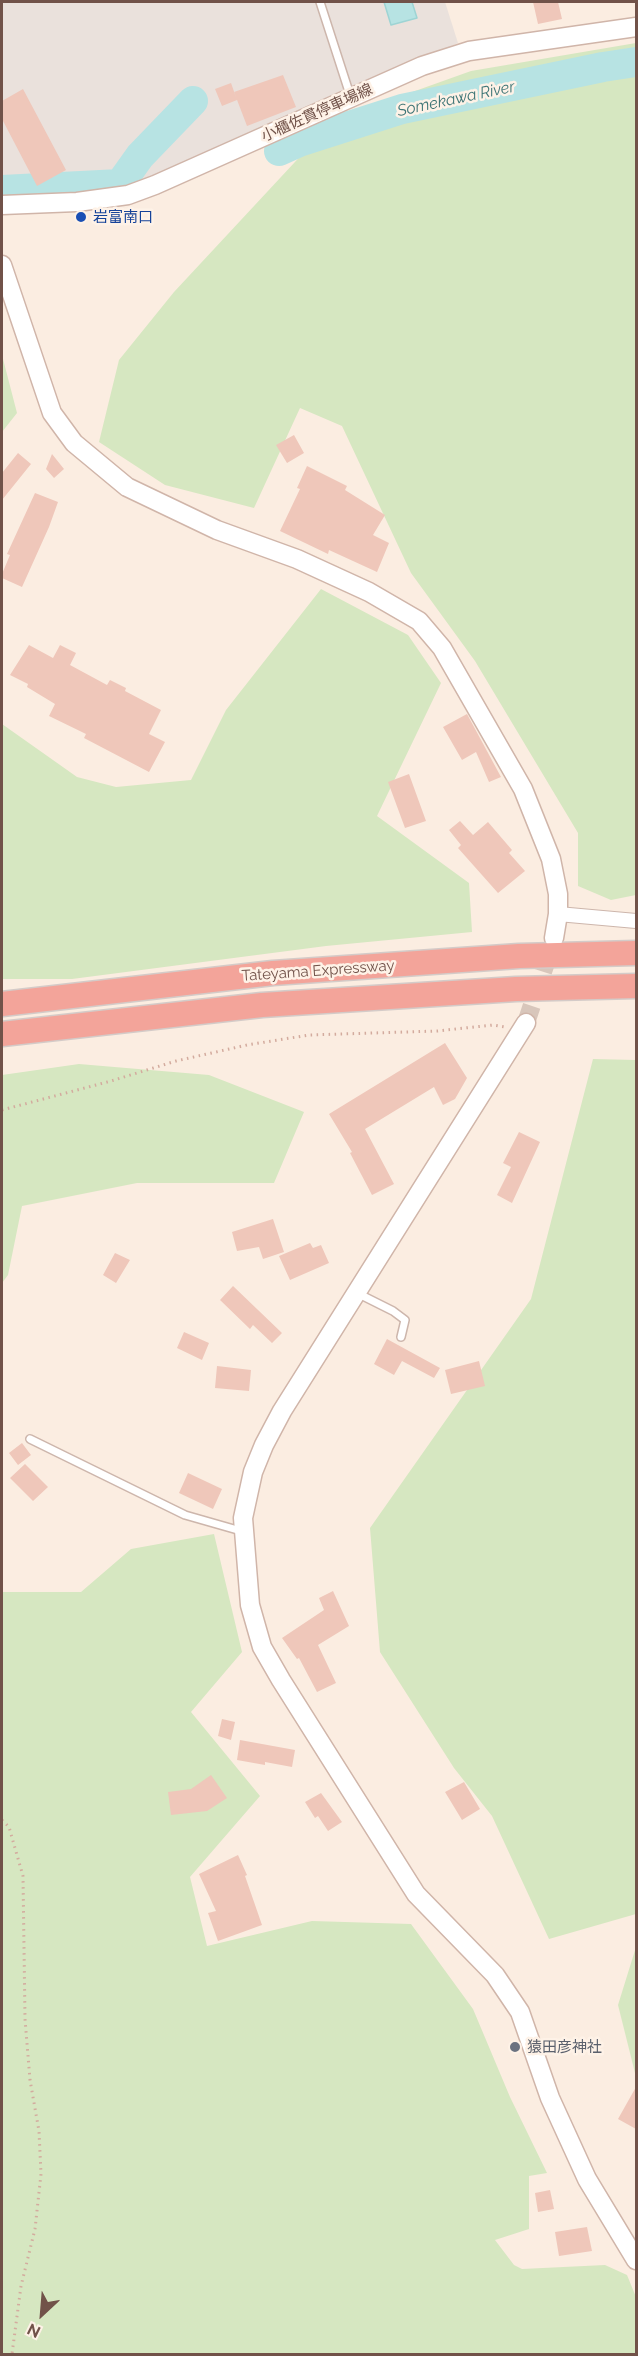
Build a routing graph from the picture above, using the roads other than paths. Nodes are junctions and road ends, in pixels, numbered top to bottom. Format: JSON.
{"nodes":[{"id":1,"x":320,"y":2,"type":"edge"},
{"id":2,"x":636,"y":27,"type":"edge"},
{"id":3,"x":351,"y":98,"type":"junction"},
{"id":4,"x":2,"y":205,"type":"edge"},
{"id":5,"x":2,"y":265,"type":"edge"},
{"id":6,"x":558,"y":914,"type":"junction"},
{"id":7,"x":636,"y":921,"type":"edge"},
{"id":8,"x":554,"y":938,"type":"tunnel mouth"},
{"id":9,"x":636,"y":954,"type":"edge"},
{"id":10,"x":636,"y":986,"type":"edge"},
{"id":11,"x":2,"y":1004,"type":"edge"},
{"id":12,"x":524,"y":1026,"type":"tunnel mouth"},
{"id":13,"x":2,"y":1034,"type":"edge"},
{"id":14,"x":357,"y":1293,"type":"junction"},
{"id":15,"x":401,"y":1337,"type":"dead end"},
{"id":16,"x":30,"y":1439,"type":"dead end"},
{"id":17,"x":244,"y":1532,"type":"junction"},
{"id":18,"x":636,"y":2260,"type":"edge"}],
"edges":[{"from":1,"to":3,"type":"lane"},
{"from":2,"to":3,"type":"street","name":"小櫃佐貫停車場線"},
{"from":3,"to":4,"type":"street","name":"小櫃佐貫停車場線"},
{"from":5,"to":6,"type":"street"},
{"from":6,"to":7,"type":"street"},
{"from":6,"to":8,"type":"street"},
{"from":9,"to":11,"type":"highway","name":"Tateyama Expressway"},
{"from":10,"to":13,"type":"highway","name":"Tateyama Expressway"},
{"from":12,"to":14,"type":"street"},
{"from":14,"to":15,"type":"lane"},
{"from":14,"to":17,"type":"street"},
{"from":16,"to":17,"type":"lane"},
{"from":17,"to":18,"type":"street"}]}
